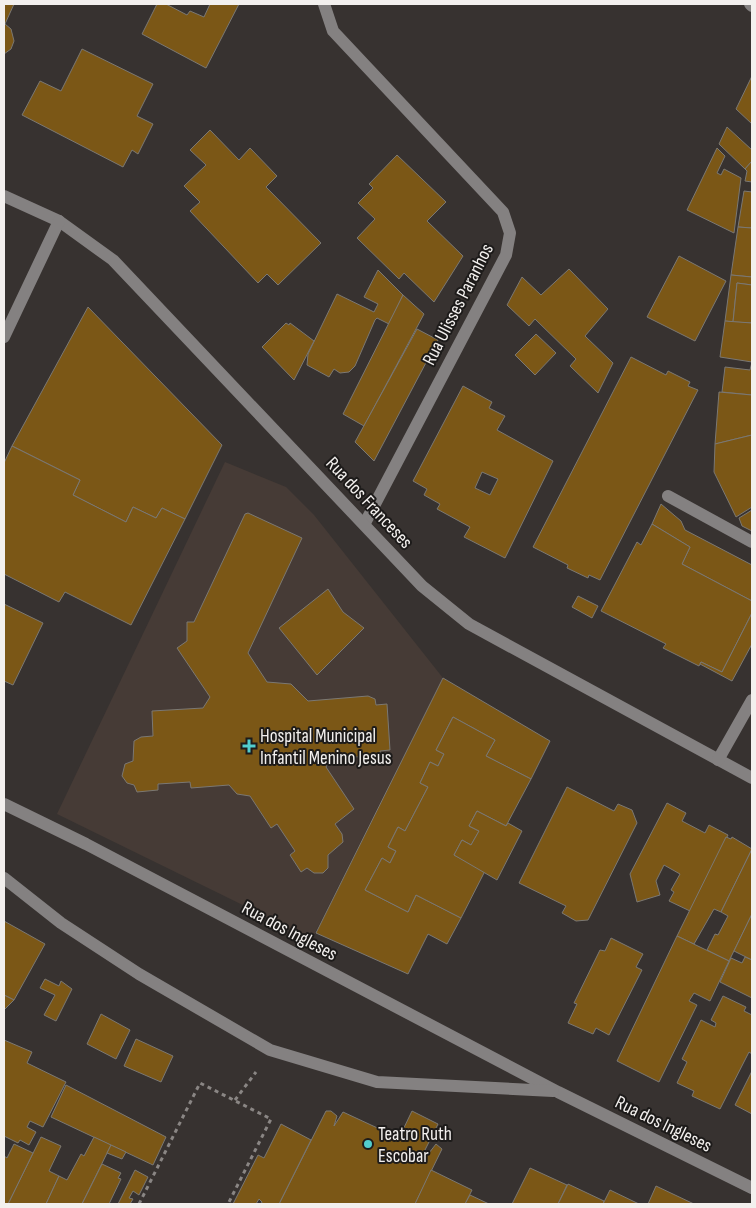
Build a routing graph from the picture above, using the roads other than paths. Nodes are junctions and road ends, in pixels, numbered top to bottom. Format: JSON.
{"nodes":[{"id":1,"x":324,"y":4,"type":"edge"},
{"id":2,"x":4,"y":196,"type":"edge"},
{"id":3,"x":59,"y":221,"type":"junction"},
{"id":4,"x":4,"y":337,"type":"edge"},
{"id":5,"x":668,"y":496,"type":"dead end"},
{"id":6,"x":365,"y":523,"type":"junction"},
{"id":7,"x":752,"y":542,"type":"edge"},
{"id":8,"x":752,"y":700,"type":"edge"},
{"id":9,"x":718,"y":760,"type":"junction"},
{"id":10,"x":752,"y":778,"type":"edge"},
{"id":11,"x":4,"y":804,"type":"edge"},
{"id":12,"x":4,"y":878,"type":"edge"},
{"id":13,"x":558,"y":1092,"type":"junction"},
{"id":14,"x":752,"y":1188,"type":"edge"}],
"edges":[{"from":1,"to":6,"type":"street","name":"Rua Ulisses Paranhos"},
{"from":2,"to":3,"type":"street","name":"Rua dos Franceses"},
{"from":3,"to":4,"type":"street"},
{"from":3,"to":6,"type":"street","name":"Rua dos Franceses"},
{"from":5,"to":7,"type":"street"},
{"from":6,"to":9,"type":"street","name":"Rua dos Franceses"},
{"from":8,"to":9,"type":"street"},
{"from":9,"to":10,"type":"street","name":"Rua dos Franceses"},
{"from":11,"to":13,"type":"street","name":"Rua dos Ingleses"},
{"from":12,"to":13,"type":"street","name":"Rua dos Ingleses"},
{"from":13,"to":14,"type":"street","name":"Rua dos Ingleses"}]}
